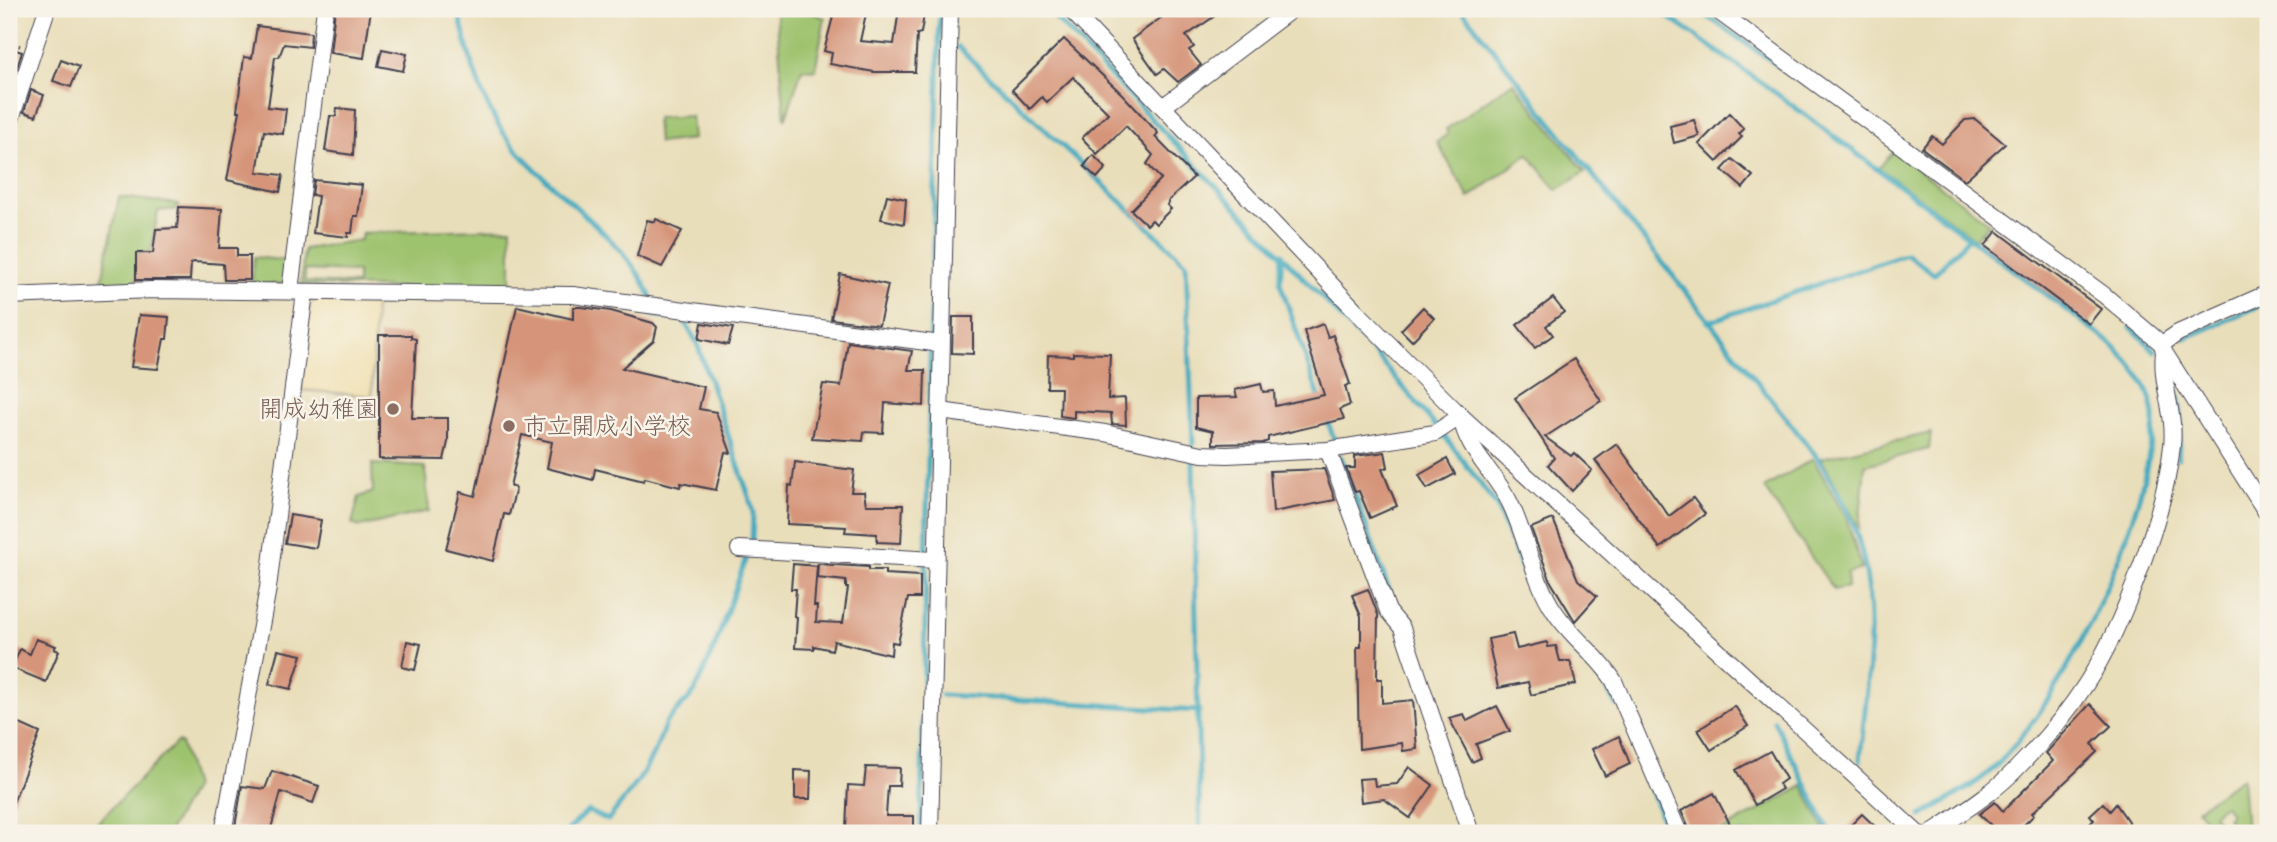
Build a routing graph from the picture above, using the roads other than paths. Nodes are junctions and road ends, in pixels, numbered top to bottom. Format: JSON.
{"nodes":[{"id":1,"x":47,"y":9,"type":"edge"},
{"id":2,"x":325,"y":9,"type":"edge"},
{"id":3,"x":950,"y":9,"type":"edge"},
{"id":4,"x":1070,"y":9,"type":"edge"},
{"id":5,"x":1292,"y":9,"type":"edge"},
{"id":6,"x":1715,"y":9,"type":"edge"},
{"id":7,"x":1164,"y":106,"type":"junction"},
{"id":8,"x":9,"y":125,"type":"edge"},
{"id":9,"x":297,"y":291,"type":"junction"},
{"id":10,"x":2268,"y":293,"type":"edge"},
{"id":11,"x":9,"y":296,"type":"edge"},
{"id":12,"x":934,"y":343,"type":"junction"},
{"id":13,"x":2163,"y":348,"type":"junction"},
{"id":14,"x":940,"y":411,"type":"junction"},
{"id":15,"x":1461,"y":416,"type":"junction"},
{"id":16,"x":1328,"y":450,"type":"junction"},
{"id":17,"x":2268,"y":515,"type":"edge"},
{"id":18,"x":745,"y":549,"type":"dead end"},
{"id":19,"x":929,"y":560,"type":"junction"},
{"id":20,"x":223,"y":833,"type":"edge"},
{"id":21,"x":930,"y":833,"type":"edge"},
{"id":22,"x":1471,"y":833,"type":"edge"},
{"id":23,"x":1679,"y":833,"type":"edge"},
{"id":24,"x":1917,"y":833,"type":"edge"},
{"id":25,"x":1931,"y":833,"type":"edge"}],
"edges":[{"from":1,"to":8,"type":"street"},
{"from":2,"to":9,"type":"street"},
{"from":3,"to":12,"type":"street"},
{"from":4,"to":7,"type":"street"},
{"from":5,"to":7,"type":"street"},
{"from":6,"to":13,"type":"street"},
{"from":7,"to":15,"type":"street"},
{"from":9,"to":11,"type":"street"},
{"from":9,"to":12,"type":"street"},
{"from":9,"to":20,"type":"street"},
{"from":10,"to":13,"type":"street"},
{"from":12,"to":14,"type":"street"},
{"from":13,"to":17,"type":"street"},
{"from":13,"to":25,"type":"street"},
{"from":14,"to":16,"type":"street"},
{"from":14,"to":19,"type":"street"},
{"from":15,"to":16,"type":"street"},
{"from":15,"to":23,"type":"street"},
{"from":15,"to":24,"type":"street"},
{"from":16,"to":22,"type":"street"},
{"from":18,"to":19,"type":"street"},
{"from":19,"to":21,"type":"street"}]}
